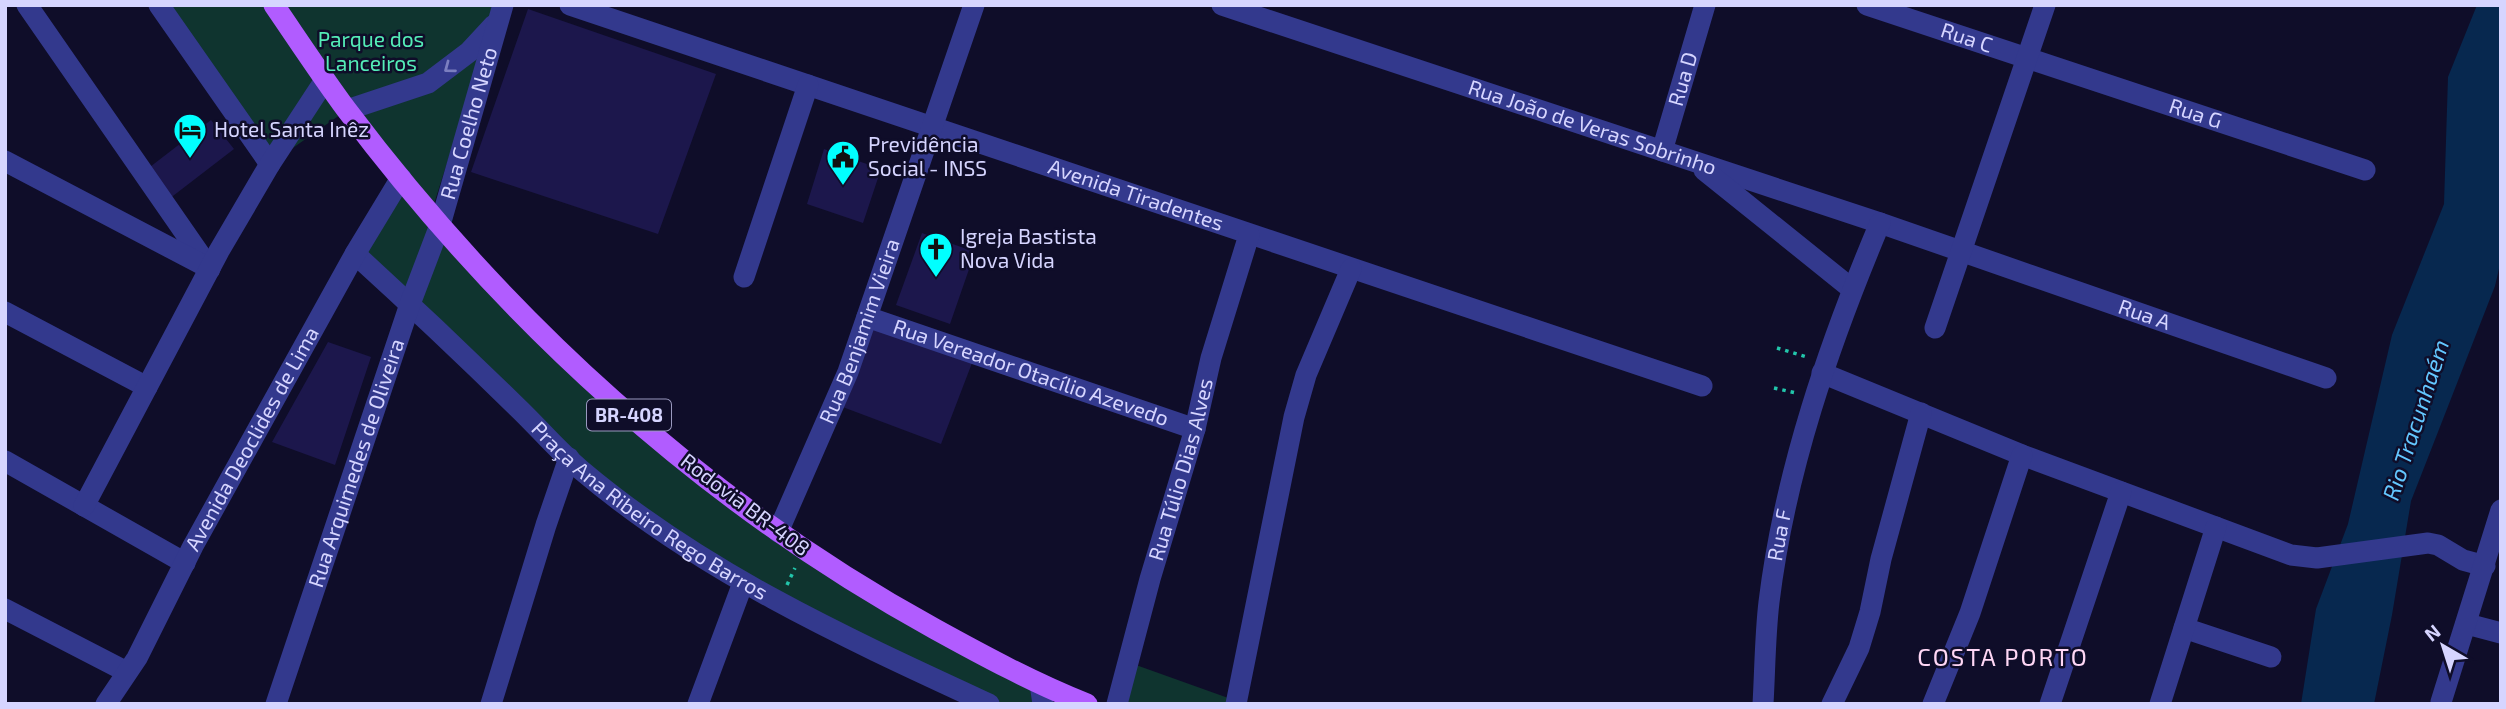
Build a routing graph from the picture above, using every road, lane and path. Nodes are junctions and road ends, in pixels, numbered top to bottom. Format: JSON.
{"nodes":[{"id":1,"x":27,"y":5,"type":"edge"},
{"id":2,"x":159,"y":5,"type":"edge"},
{"id":3,"x":274,"y":5,"type":"edge"},
{"id":4,"x":570,"y":5,"type":"edge"},
{"id":5,"x":974,"y":5,"type":"edge"},
{"id":6,"x":1222,"y":5,"type":"edge"},
{"id":7,"x":1705,"y":5,"type":"edge"},
{"id":8,"x":1867,"y":5,"type":"edge"},
{"id":9,"x":2045,"y":5,"type":"edge"},
{"id":10,"x":501,"y":13,"type":"edge"},
{"id":11,"x":2028,"y":58,"type":"junction"},
{"id":12,"x":325,"y":80,"type":"junction"},
{"id":13,"x":808,"y":85,"type":"junction"},
{"id":14,"x":346,"y":110,"type":"junction"},
{"id":15,"x":932,"y":127,"type":"junction"},
{"id":16,"x":1662,"y":151,"type":"junction"},
{"id":17,"x":5,"y":161,"type":"edge"},
{"id":18,"x":1692,"y":161,"type":"junction"},
{"id":19,"x":270,"y":164,"type":"junction"},
{"id":20,"x":2365,"y":170,"type":"dead end"},
{"id":21,"x":401,"y":178,"type":"junction"},
{"id":22,"x":1880,"y":223,"type":"junction"},
{"id":23,"x":440,"y":225,"type":"junction"},
{"id":24,"x":1249,"y":234,"type":"junction"},
{"id":25,"x":1961,"y":251,"type":"junction"},
{"id":26,"x":355,"y":254,"type":"junction"},
{"id":27,"x":210,"y":269,"type":"junction"},
{"id":28,"x":1352,"y":269,"type":"junction"},
{"id":29,"x":744,"y":277,"type":"dead end"},
{"id":30,"x":1853,"y":289,"type":"junction"},
{"id":31,"x":410,"y":304,"type":"junction"},
{"id":32,"x":5,"y":312,"type":"edge"},
{"id":33,"x":867,"y":317,"type":"junction"},
{"id":34,"x":1935,"y":328,"type":"dead end"},
{"id":35,"x":1777,"y":348,"type":"dead end"},
{"id":36,"x":1822,"y":373,"type":"junction"},
{"id":37,"x":2326,"y":378,"type":"dead end"},
{"id":38,"x":1702,"y":386,"type":"dead end"},
{"id":39,"x":147,"y":387,"type":"junction"},
{"id":40,"x":1921,"y":413,"type":"junction"},
{"id":41,"x":1195,"y":429,"type":"junction"},
{"id":42,"x":2022,"y":455,"type":"junction"},
{"id":43,"x":569,"y":458,"type":"junction"},
{"id":44,"x":5,"y":461,"type":"edge"},
{"id":45,"x":2121,"y":492,"type":"junction"},
{"id":46,"x":84,"y":506,"type":"junction"},
{"id":47,"x":2501,"y":510,"type":"edge"},
{"id":48,"x":2216,"y":527,"type":"junction"},
{"id":49,"x":778,"y":532,"type":"junction"},
{"id":50,"x":185,"y":562,"type":"junction"},
{"id":51,"x":2485,"y":566,"type":"junction"},
{"id":52,"x":743,"y":583,"type":"junction"},
{"id":53,"x":5,"y":609,"type":"edge"},
{"id":54,"x":2467,"y":624,"type":"junction"},
{"id":55,"x":2184,"y":628,"type":"junction"},
{"id":56,"x":2501,"y":633,"type":"edge"},
{"id":57,"x":2271,"y":657,"type":"dead end"},
{"id":58,"x":127,"y":673,"type":"junction"},
{"id":59,"x":1042,"y":694,"type":"edge"},
{"id":60,"x":2441,"y":702,"type":"edge"},
{"id":61,"x":106,"y":704,"type":"edge"},
{"id":62,"x":276,"y":704,"type":"edge"},
{"id":63,"x":491,"y":704,"type":"edge"},
{"id":64,"x":698,"y":704,"type":"edge"},
{"id":65,"x":989,"y":704,"type":"edge"},
{"id":66,"x":1087,"y":704,"type":"edge"},
{"id":67,"x":1116,"y":704,"type":"edge"},
{"id":68,"x":1236,"y":704,"type":"edge"},
{"id":69,"x":1763,"y":704,"type":"edge"},
{"id":70,"x":1832,"y":704,"type":"edge"},
{"id":71,"x":1933,"y":704,"type":"edge"},
{"id":72,"x":2050,"y":704,"type":"edge"},
{"id":73,"x":2160,"y":704,"type":"edge"}],
"edges":[{"from":1,"to":27,"type":"street"},
{"from":2,"to":19,"type":"street"},
{"from":3,"to":12,"type":"main road","name":"Rodovia BR-408","number":"BR-408"},
{"from":4,"to":13,"type":"street","name":"Avenida Tiradentes"},
{"from":5,"to":15,"type":"street","name":"Rua Benjamim Vieira"},
{"from":6,"to":16,"type":"street","name":"Rua João de Veras Sobrinho"},
{"from":7,"to":16,"type":"street","name":"Rua D"},
{"from":8,"to":11,"type":"street","name":"Rua C"},
{"from":9,"to":11,"type":"street"},
{"from":10,"to":14,"type":"street","name":"Rua Coelho Neto","one_way":true},
{"from":10,"to":23,"type":"street","name":"Rua Coelho Neto"},
{"from":11,"to":20,"type":"street","name":"Rua G"},
{"from":11,"to":25,"type":"street"},
{"from":12,"to":14,"type":"main road","name":"Rodovia BR-408","number":"BR-408"},
{"from":12,"to":19,"type":"street"},
{"from":13,"to":15,"type":"street","name":"Avenida Tiradentes"},
{"from":13,"to":29,"type":"street"},
{"from":14,"to":21,"type":"main road","name":"Rodovia BR-408","number":"BR-408"},
{"from":15,"to":24,"type":"street","name":"Avenida Tiradentes"},
{"from":15,"to":33,"type":"street","name":"Rua Benjamim Vieira"},
{"from":16,"to":18,"type":"street","name":"Rua João de Veras Sobrinho"},
{"from":17,"to":27,"type":"street"},
{"from":18,"to":22,"type":"street","name":"Rua João de Veras Sobrinho"},
{"from":18,"to":30,"type":"street"},
{"from":19,"to":27,"type":"street"},
{"from":21,"to":23,"type":"main road","name":"Rodovia BR-408","number":"BR-408"},
{"from":21,"to":26,"type":"street","name":"Avenida Deoclides de Lima"},
{"from":22,"to":25,"type":"street","name":"Rua João de Veras Sobrinho"},
{"from":22,"to":30,"type":"street","name":"Rua F"},
{"from":23,"to":31,"type":"street","name":"Rua Arquimedes de Oliveira"},
{"from":23,"to":49,"type":"main road","name":"Rodovia BR-408","number":"BR-408"},
{"from":24,"to":28,"type":"street","name":"Avenida Tiradentes"},
{"from":24,"to":41,"type":"street","name":"Rua Túlio Dias Alves"},
{"from":25,"to":34,"type":"street"},
{"from":25,"to":37,"type":"street","name":"Rua A"},
{"from":26,"to":31,"type":"street","name":"Praça Ana Ribeiro Rego Barros"},
{"from":26,"to":50,"type":"street","name":"Avenida Deoclides de Lima"},
{"from":27,"to":39,"type":"street"},
{"from":28,"to":38,"type":"street","name":"Avenida Tiradentes"},
{"from":28,"to":68,"type":"street"},
{"from":30,"to":36,"type":"street","name":"Rua F"},
{"from":31,"to":43,"type":"street","name":"Praça Ana Ribeiro Rego Barros"},
{"from":31,"to":62,"type":"street","name":"Rua Arquimedes de Oliveira"},
{"from":32,"to":39,"type":"street"},
{"from":33,"to":41,"type":"street","name":"Rua Vereador Otacílio Azevedo"},
{"from":33,"to":49,"type":"street","name":"Rua Benjamim Vieira"},
{"from":35,"to":36,"type":"path"},
{"from":36,"to":40,"type":"street"},
{"from":36,"to":69,"type":"street","name":"Rua F"},
{"from":39,"to":46,"type":"street"},
{"from":40,"to":42,"type":"street"},
{"from":40,"to":70,"type":"street"},
{"from":41,"to":67,"type":"street","name":"Rua Túlio Dias Alves"},
{"from":42,"to":45,"type":"street"},
{"from":42,"to":71,"type":"street"},
{"from":43,"to":52,"type":"street","name":"Praça Ana Ribeiro Rego Barros"},
{"from":43,"to":63,"type":"street"},
{"from":44,"to":46,"type":"street"},
{"from":45,"to":48,"type":"street"},
{"from":45,"to":72,"type":"street"},
{"from":46,"to":50,"type":"street"},
{"from":47,"to":51,"type":"street"},
{"from":48,"to":51,"type":"street"},
{"from":48,"to":55,"type":"street"},
{"from":49,"to":59,"type":"main road","name":"Rodovia BR-408","number":"BR-408"},
{"from":50,"to":58,"type":"street","name":"Avenida Deoclides de Lima"},
{"from":51,"to":54,"type":"street"},
{"from":52,"to":64,"type":"street"},
{"from":52,"to":65,"type":"street","name":"Praça Ana Ribeiro Rego Barros"},
{"from":53,"to":58,"type":"street"},
{"from":54,"to":56,"type":"street"},
{"from":54,"to":60,"type":"street"},
{"from":55,"to":57,"type":"street"},
{"from":55,"to":73,"type":"street"},
{"from":58,"to":61,"type":"street","name":"Avenida Deoclides de Lima"},
{"from":59,"to":66,"type":"main road","name":"Rodovia BR-408","number":"BR-408"}]}
